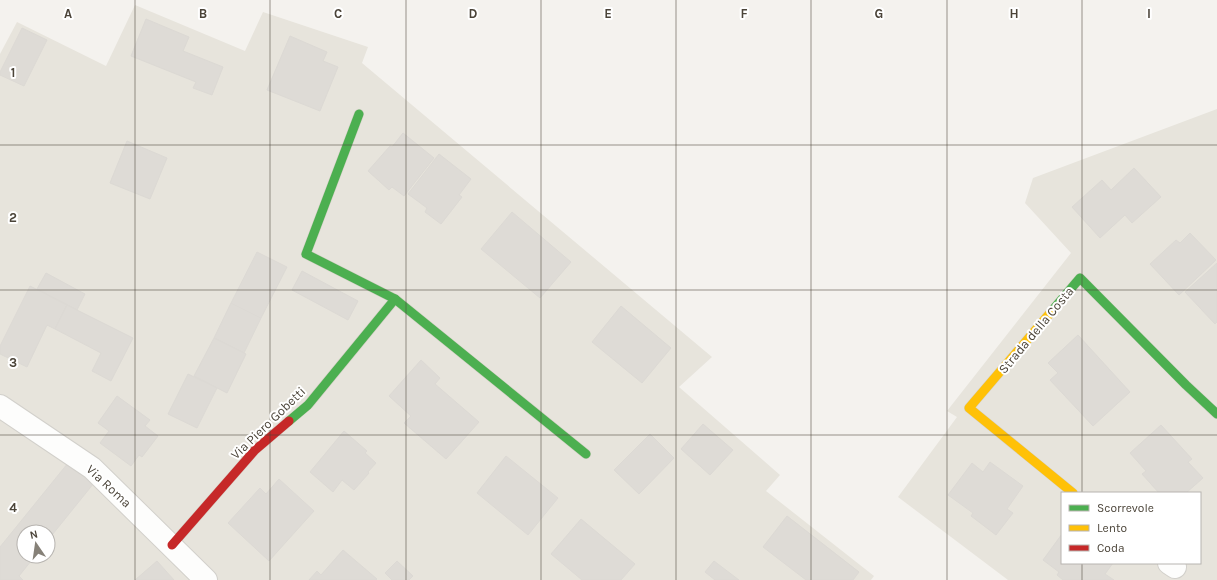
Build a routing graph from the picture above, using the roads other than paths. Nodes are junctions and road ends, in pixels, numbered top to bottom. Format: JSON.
{"nodes":[{"id":1,"x":359,"y":114,"type":"dead end"},
{"id":2,"x":395,"y":300,"type":"junction"},
{"id":3,"x":0,"y":406,"type":"edge"},
{"id":4,"x":1217,"y":414,"type":"edge"},
{"id":5,"x":586,"y":454,"type":"dead end"},
{"id":6,"x":1072,"y":492,"type":"edge"},
{"id":7,"x":172,"y":545,"type":"junction"},
{"id":8,"x":206,"y":580,"type":"edge"}],
"edges":[{"from":1,"to":2,"type":"street"},
{"from":2,"to":5,"type":"street"},
{"from":2,"to":7,"type":"street","name":"Via Piero Gobetti"},
{"from":3,"to":7,"type":"street","name":"Via Roma"},
{"from":4,"to":6,"type":"street","name":"Strada della Costa"},
{"from":7,"to":8,"type":"street","name":"Via Roma"}]}
